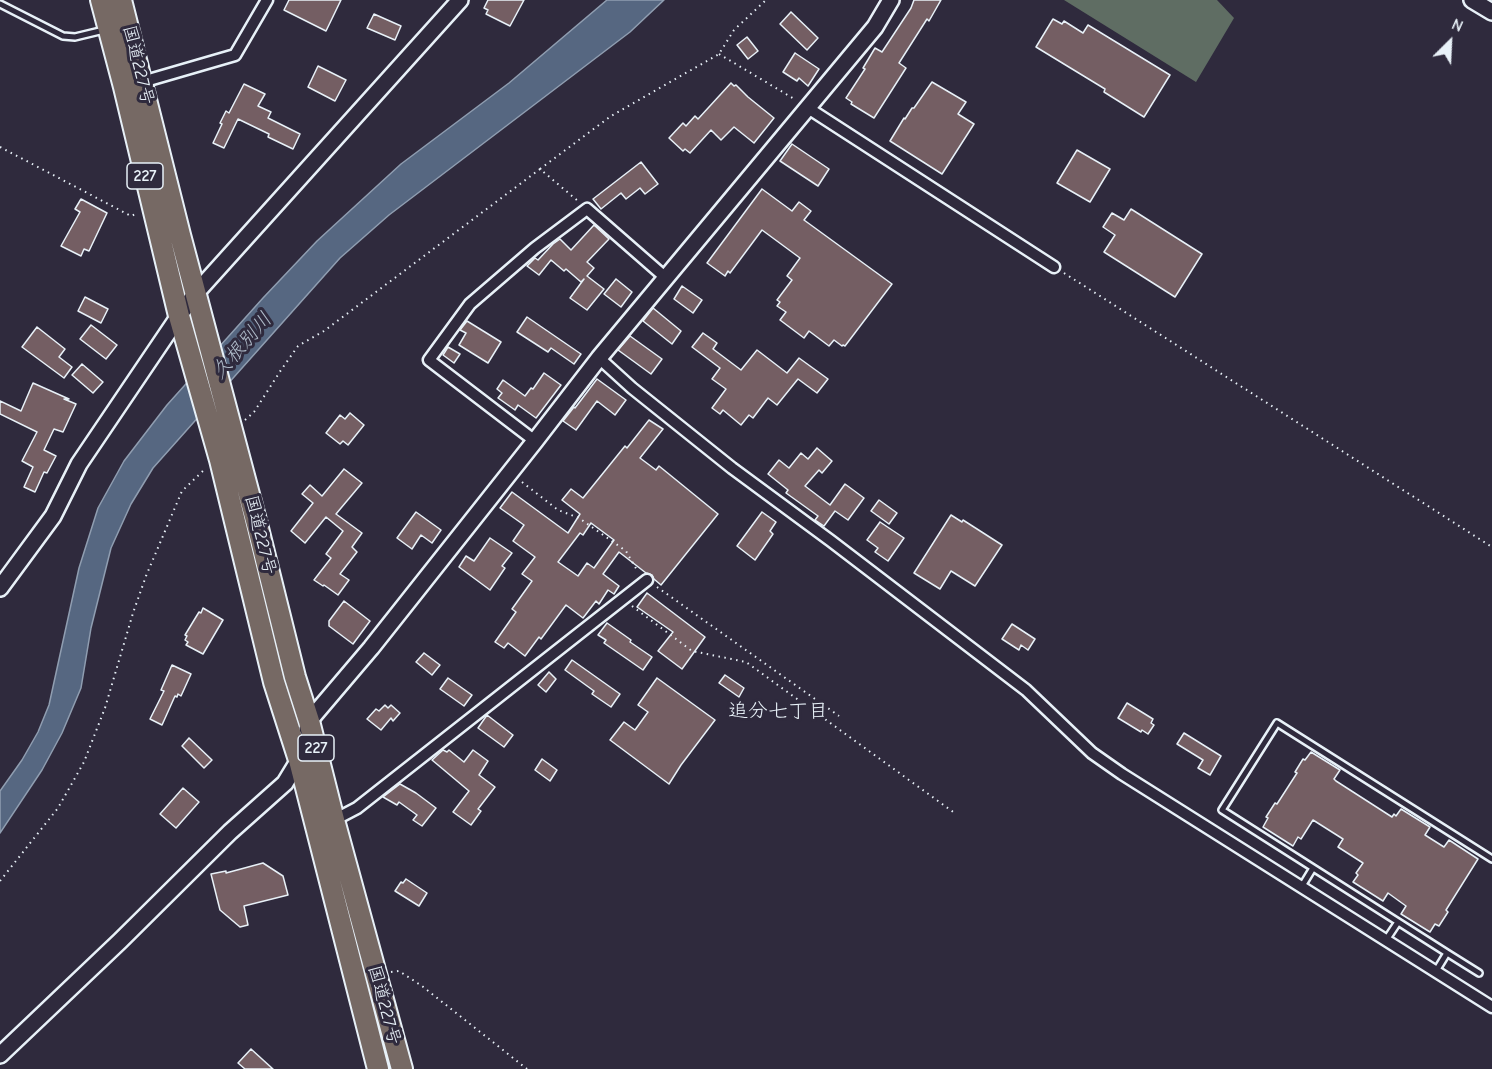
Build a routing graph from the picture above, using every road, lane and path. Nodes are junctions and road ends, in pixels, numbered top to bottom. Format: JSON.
{"nodes":[{"id":1,"x":101,"y":0,"type":"edge"},
{"id":2,"x":121,"y":0,"type":"edge"},
{"id":3,"x":267,"y":0,"type":"edge"},
{"id":4,"x":460,"y":0,"type":"edge"},
{"id":5,"x":766,"y":0,"type":"edge"},
{"id":6,"x":891,"y":0,"type":"edge"},
{"id":7,"x":1472,"y":0,"type":"edge"},
{"id":8,"x":0,"y":4,"type":"edge"},
{"id":9,"x":1492,"y":12,"type":"edge"},
{"id":10,"x":118,"y":26,"type":"junction"},
{"id":11,"x":719,"y":54,"type":"junction"},
{"id":12,"x":142,"y":82,"type":"junction"},
{"id":13,"x":808,"y":108,"type":"junction"},
{"id":14,"x":0,"y":147,"type":"edge"},
{"id":15,"x":538,"y":171,"type":"junction"},
{"id":16,"x":153,"y":207,"type":"junction"},
{"id":17,"x":587,"y":209,"type":"junction"},
{"id":18,"x":1054,"y":267,"type":"joint"},
{"id":19,"x":666,"y":278,"type":"junction"},
{"id":20,"x":195,"y":294,"type":"junction"},
{"id":21,"x":179,"y":316,"type":"junction"},
{"id":22,"x":599,"y":358,"type":"junction"},
{"id":23,"x":232,"y":429,"type":"junction"},
{"id":24,"x":535,"y":441,"type":"junction"},
{"id":25,"x":217,"y":451,"type":"junction"},
{"id":26,"x":510,"y":472,"type":"junction"},
{"id":27,"x":1492,"y":547,"type":"edge"},
{"id":28,"x":647,"y":580,"type":"junction"},
{"id":29,"x":0,"y":588,"type":"edge"},
{"id":30,"x":623,"y":599,"type":"junction"},
{"id":31,"x":839,"y":716,"type":"dead end"},
{"id":32,"x":309,"y":721,"type":"junction"},
{"id":33,"x":299,"y":760,"type":"junction"},
{"id":34,"x":956,"y":814,"type":"dead end"},
{"id":35,"x":334,"y":820,"type":"junction"},
{"id":36,"x":1492,"y":859,"type":"edge"},
{"id":37,"x":1313,"y":868,"type":"junction"},
{"id":38,"x":0,"y":881,"type":"edge"},
{"id":39,"x":1302,"y":886,"type":"junction"},
{"id":40,"x":1398,"y":922,"type":"junction"},
{"id":41,"x":1386,"y":940,"type":"junction"},
{"id":42,"x":1447,"y":953,"type":"junction"},
{"id":43,"x":1436,"y":971,"type":"junction"},
{"id":44,"x":376,"y":973,"type":"junction"},
{"id":45,"x":1479,"y":973,"type":"dead end"},
{"id":46,"x":1492,"y":1007,"type":"edge"},
{"id":47,"x":0,"y":1055,"type":"edge"},
{"id":48,"x":378,"y":1069,"type":"edge"},
{"id":49,"x":402,"y":1069,"type":"edge"},
{"id":50,"x":527,"y":1069,"type":"edge"}],
"edges":[{"from":1,"to":10,"type":"highway","name":"国道227号","number":"227"},
{"from":2,"to":10,"type":"highway","name":"国道227号","number":"227"},
{"from":3,"to":12,"type":"street"},
{"from":4,"to":20,"type":"street"},
{"from":5,"to":11,"type":"path"},
{"from":6,"to":13,"type":"street"},
{"from":7,"to":9,"type":"street"},
{"from":8,"to":10,"type":"lane"},
{"from":10,"to":12,"type":"highway","name":"国道227号","number":"227"},
{"from":10,"to":16,"type":"highway","name":"国道227号","number":"227"},
{"from":11,"to":13,"type":"path"},
{"from":11,"to":15,"type":"path"},
{"from":12,"to":20,"type":"highway","name":"国道227号","number":"227"},
{"from":13,"to":18,"type":"street"},
{"from":13,"to":19,"type":"street"},
{"from":14,"to":16,"type":"path"},
{"from":15,"to":17,"type":"path"},
{"from":15,"to":23,"type":"path"},
{"from":16,"to":21,"type":"highway","name":"国道227号","number":"227"},
{"from":17,"to":19,"type":"street"},
{"from":17,"to":24,"type":"street"},
{"from":18,"to":27,"type":"path"},
{"from":19,"to":22,"type":"street"},
{"from":20,"to":21,"type":"street"},
{"from":20,"to":23,"type":"highway","name":"国道227号","number":"227"},
{"from":21,"to":25,"type":"highway","name":"国道227号","number":"227"},
{"from":21,"to":29,"type":"street"},
{"from":22,"to":24,"type":"street"},
{"from":22,"to":39,"type":"street"},
{"from":23,"to":32,"type":"highway","name":"国道227号","number":"227"},
{"from":24,"to":26,"type":"street"},
{"from":25,"to":33,"type":"highway","name":"国道227号","number":"227"},
{"from":25,"to":38,"type":"path"},
{"from":26,"to":28,"type":"path"},
{"from":26,"to":32,"type":"street"},
{"from":28,"to":30,"type":"street"},
{"from":28,"to":31,"type":"path"},
{"from":30,"to":34,"type":"path"},
{"from":30,"to":35,"type":"street"},
{"from":32,"to":33,"type":"street"},
{"from":32,"to":35,"type":"highway","name":"国道227号","number":"227"},
{"from":33,"to":47,"type":"street"},
{"from":33,"to":48,"type":"highway","name":"国道227号","number":"227"},
{"from":35,"to":44,"type":"highway","name":"国道227号","number":"227"},
{"from":36,"to":37,"type":"lane"},
{"from":37,"to":39,"type":"lane"},
{"from":37,"to":40,"type":"lane"},
{"from":39,"to":41,"type":"street"},
{"from":40,"to":41,"type":"lane"},
{"from":40,"to":42,"type":"lane"},
{"from":41,"to":43,"type":"street"},
{"from":42,"to":43,"type":"lane"},
{"from":42,"to":45,"type":"lane"},
{"from":43,"to":46,"type":"street"},
{"from":44,"to":49,"type":"highway","name":"国道227号","number":"227"},
{"from":44,"to":50,"type":"path"}]}
